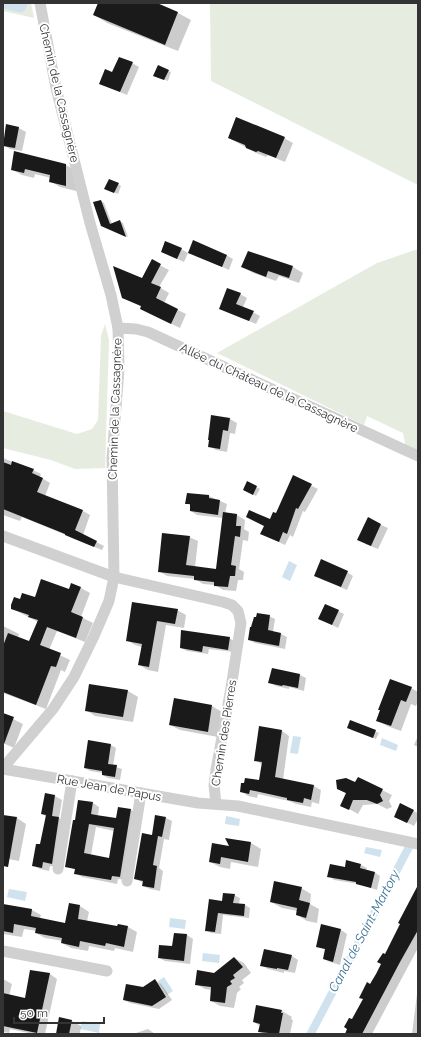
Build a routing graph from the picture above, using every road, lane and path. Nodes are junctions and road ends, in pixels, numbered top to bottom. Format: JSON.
{"nodes":[{"id":1,"x":40,"y":3,"type":"edge"},
{"id":2,"x":118,"y":328,"type":"junction"},
{"id":3,"x":418,"y":456,"type":"edge"},
{"id":4,"x":3,"y":536,"type":"edge"},
{"id":5,"x":114,"y":577,"type":"junction"},
{"id":6,"x":3,"y":768,"type":"edge"},
{"id":7,"x":72,"y":781,"type":"junction"},
{"id":8,"x":141,"y":793,"type":"junction"},
{"id":9,"x":216,"y":804,"type":"junction"},
{"id":10,"x":414,"y":843,"type":"edge"},
{"id":11,"x":58,"y":869,"type":"dead end"},
{"id":12,"x":126,"y":881,"type":"dead end"},
{"id":13,"x":3,"y":951,"type":"edge"},
{"id":14,"x":107,"y":971,"type":"dead end"}],
"edges":[{"from":1,"to":2,"type":"street","name":"Chemin de la Cassagnère"},
{"from":2,"to":3,"type":"street","name":"Allée du Château de la Cassagnère"},
{"from":2,"to":5,"type":"street","name":"Chemin de la Cassagnère"},
{"from":4,"to":5,"type":"street","name":"Chemin des Pierres"},
{"from":5,"to":6,"type":"street","name":"Chemin de la Cassagnère"},
{"from":5,"to":9,"type":"street","name":"Chemin des Pierres"},
{"from":6,"to":7,"type":"street","name":"Rue Jean de Papus"},
{"from":7,"to":8,"type":"street","name":"Rue Jean de Papus"},
{"from":7,"to":11,"type":"street"},
{"from":8,"to":9,"type":"street","name":"Rue Jean de Papus"},
{"from":8,"to":12,"type":"street"},
{"from":9,"to":10,"type":"street","name":"Chemin des Pierres"},
{"from":13,"to":14,"type":"street"}]}
